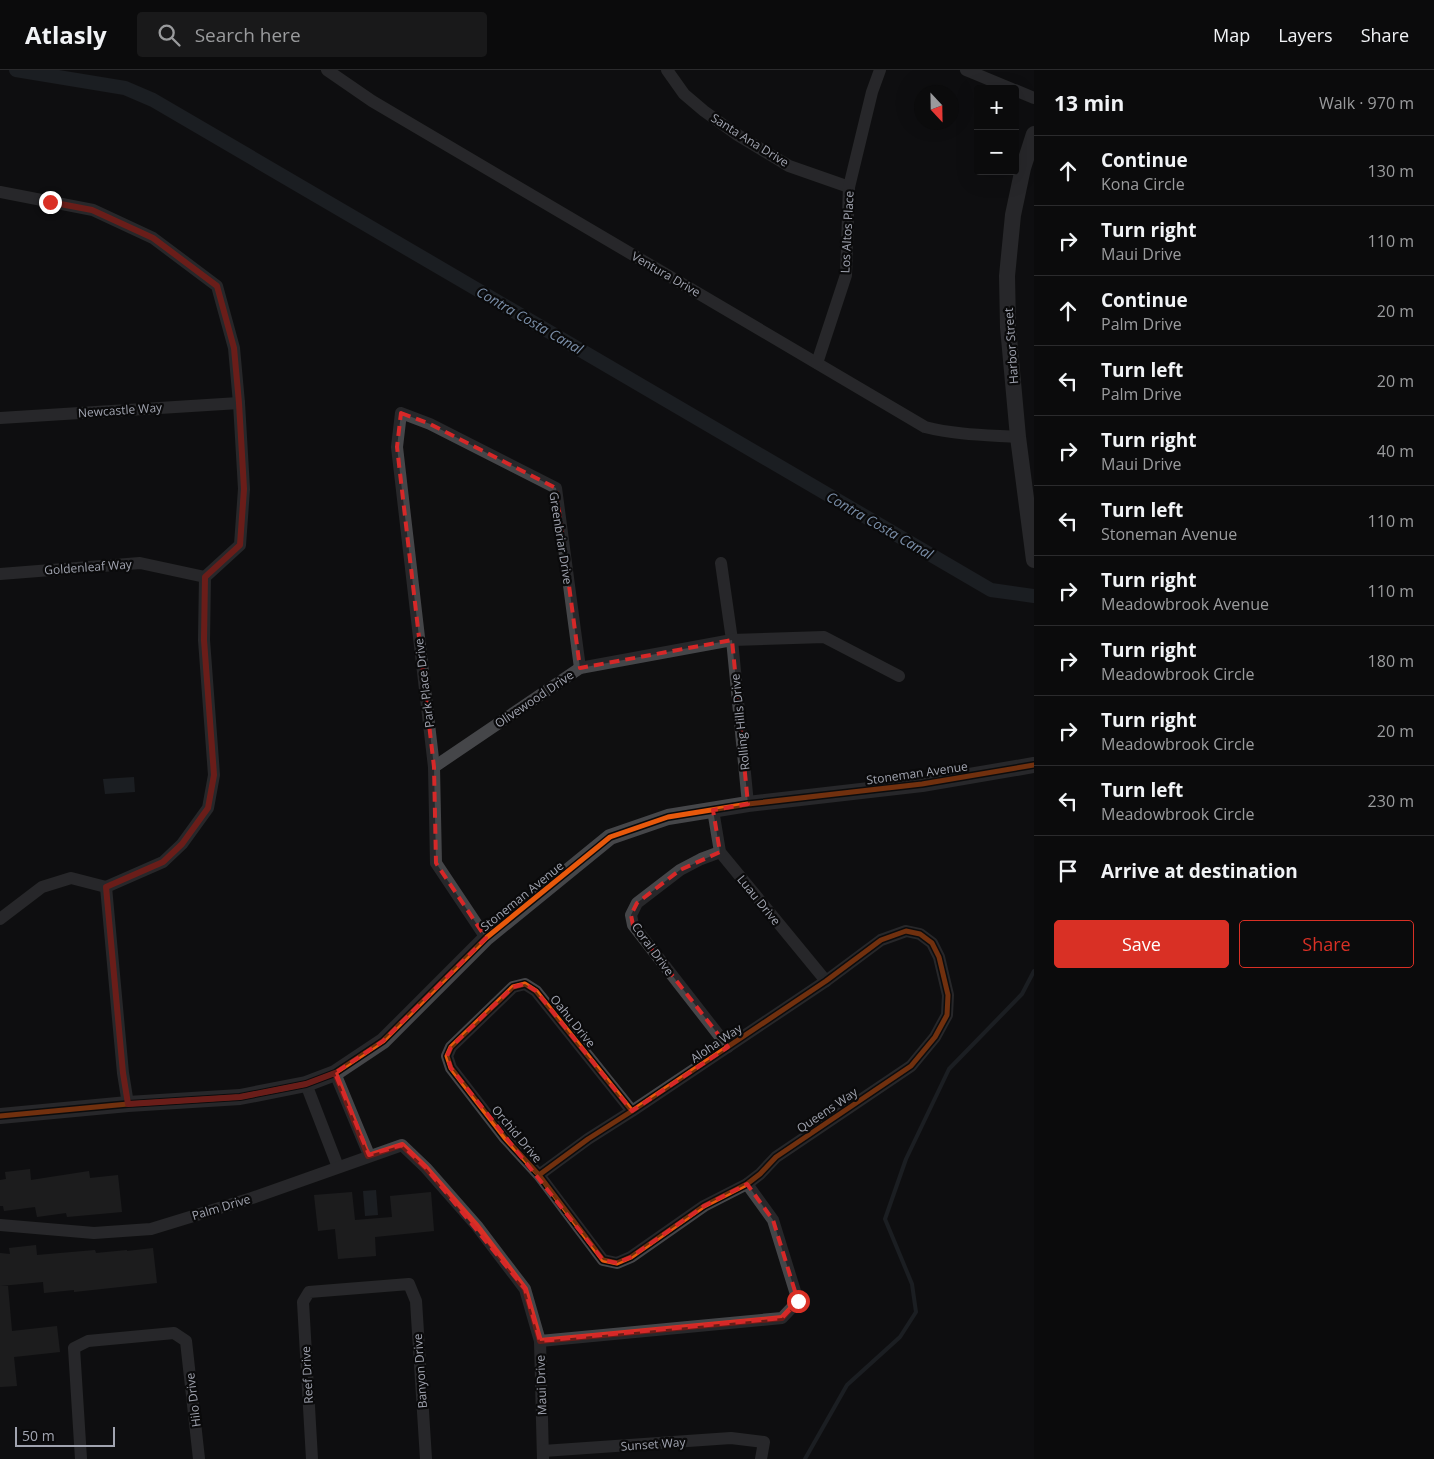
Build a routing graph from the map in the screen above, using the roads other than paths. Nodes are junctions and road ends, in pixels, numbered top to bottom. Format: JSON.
{"nodes":[{"id":1,"x":327,"y":70,"type":"edge"},
{"id":2,"x":667,"y":70,"type":"edge"},
{"id":3,"x":880,"y":70,"type":"edge"},
{"id":4,"x":966,"y":70,"type":"edge"},
{"id":5,"x":343,"y":75,"type":"edge"},
{"id":6,"x":1004,"y":85,"type":"edge"},
{"id":7,"x":1019,"y":91,"type":"edge"},
{"id":8,"x":1034,"y":98,"type":"edge"},
{"id":9,"x":1034,"y":134,"type":"edge"},
{"id":10,"x":849,"y":187,"type":"junction"},
{"id":11,"x":0,"y":192,"type":"edge"},
{"id":12,"x":817,"y":363,"type":"junction"},
{"id":13,"x":239,"y":403,"type":"junction"},
{"id":14,"x":401,"y":413,"type":"joint"},
{"id":15,"x":0,"y":418,"type":"edge"},
{"id":16,"x":1018,"y":437,"type":"junction"},
{"id":17,"x":1034,"y":560,"type":"edge"},
{"id":18,"x":720,"y":563,"type":"dead end"},
{"id":19,"x":0,"y":574,"type":"edge"},
{"id":20,"x":205,"y":577,"type":"junction"},
{"id":21,"x":732,"y":640,"type":"junction"},
{"id":22,"x":580,"y":668,"type":"junction"},
{"id":23,"x":899,"y":676,"type":"dead end"},
{"id":24,"x":1034,"y":765,"type":"edge"},
{"id":25,"x":434,"y":767,"type":"junction"},
{"id":26,"x":748,"y":804,"type":"junction"},
{"id":27,"x":713,"y":810,"type":"junction"},
{"id":28,"x":720,"y":852,"type":"junction"},
{"id":29,"x":106,"y":887,"type":"junction"},
{"id":30,"x":0,"y":919,"type":"edge"},
{"id":31,"x":906,"y":931,"type":"joint"},
{"id":32,"x":486,"y":938,"type":"junction"},
{"id":33,"x":826,"y":981,"type":"junction"},
{"id":34,"x":728,"y":1046,"type":"junction"},
{"id":35,"x":448,"y":1056,"type":"joint"},
{"id":36,"x":335,"y":1073,"type":"junction"},
{"id":37,"x":306,"y":1084,"type":"junction"},
{"id":38,"x":128,"y":1104,"type":"junction"},
{"id":39,"x":632,"y":1111,"type":"junction"},
{"id":40,"x":0,"y":1116,"type":"edge"},
{"id":41,"x":368,"y":1156,"type":"junction"},
{"id":42,"x":338,"y":1167,"type":"junction"},
{"id":43,"x":426,"y":1168,"type":"joint"},
{"id":44,"x":539,"y":1175,"type":"junction"},
{"id":45,"x":747,"y":1184,"type":"junction"},
{"id":46,"x":0,"y":1224,"type":"edge"},
{"id":47,"x":616,"y":1263,"type":"joint"},
{"id":48,"x":409,"y":1284,"type":"joint"},
{"id":49,"x":540,"y":1341,"type":"junction"},
{"id":50,"x":543,"y":1455,"type":"edge"},
{"id":51,"x":81,"y":1459,"type":"edge"},
{"id":52,"x":200,"y":1459,"type":"edge"},
{"id":53,"x":312,"y":1459,"type":"edge"},
{"id":54,"x":426,"y":1459,"type":"edge"},
{"id":55,"x":760,"y":1459,"type":"edge"}],
"edges":[{"from":1,"to":5,"type":"street","name":"Ventura Drive"},
{"from":2,"to":10,"type":"street","name":"Santa Ana Drive"},
{"from":3,"to":10,"type":"street","name":"Los Altos Place"},
{"from":4,"to":6,"type":"street"},
{"from":5,"to":12,"type":"street","name":"Ventura Drive"},
{"from":7,"to":8,"type":"street"},
{"from":9,"to":16,"type":"street","name":"Harbor Street"},
{"from":10,"to":12,"type":"street","name":"Los Altos Place"},
{"from":11,"to":13,"type":"street"},
{"from":12,"to":16,"type":"street","name":"Ventura Drive"},
{"from":13,"to":15,"type":"street","name":"Newcastle Way"},
{"from":13,"to":20,"type":"street"},
{"from":14,"to":22,"type":"street","name":"Greenbriar Drive"},
{"from":14,"to":25,"type":"street","name":"Park Place Drive"},
{"from":16,"to":17,"type":"street","name":"Harbor Street"},
{"from":18,"to":21,"type":"street","name":"Rolling Hills Drive"},
{"from":19,"to":20,"type":"street","name":"Goldenleaf Way"},
{"from":20,"to":29,"type":"street"},
{"from":21,"to":22,"type":"street","name":"Olivewood Drive"},
{"from":21,"to":23,"type":"street","name":"Olivewood Drive"},
{"from":21,"to":26,"type":"street","name":"Rolling Hills Drive"},
{"from":22,"to":25,"type":"street","name":"Olivewood Drive"},
{"from":24,"to":26,"type":"street","name":"Stoneman Avenue"},
{"from":25,"to":32,"type":"street","name":"Park Place Drive"},
{"from":26,"to":27,"type":"street","name":"Stoneman Avenue"},
{"from":27,"to":28,"type":"street","name":"Luau Drive"},
{"from":27,"to":32,"type":"street","name":"Stoneman Avenue"},
{"from":28,"to":33,"type":"street","name":"Luau Drive"},
{"from":28,"to":34,"type":"street","name":"Coral Drive"},
{"from":29,"to":30,"type":"street"},
{"from":29,"to":38,"type":"street"},
{"from":31,"to":33,"type":"street","name":"Aloha Way"},
{"from":31,"to":45,"type":"street","name":"Queens Way"},
{"from":32,"to":36,"type":"street","name":"Stoneman Avenue"},
{"from":33,"to":34,"type":"street","name":"Aloha Way"},
{"from":34,"to":39,"type":"street","name":"Aloha Way"},
{"from":35,"to":39,"type":"street","name":"Oahu Drive"},
{"from":35,"to":44,"type":"street","name":"Orchid Drive"},
{"from":36,"to":37,"type":"street","name":"Stoneman Avenue"},
{"from":36,"to":41,"type":"street"},
{"from":37,"to":38,"type":"street","name":"Stoneman Avenue"},
{"from":37,"to":42,"type":"street"},
{"from":38,"to":40,"type":"street","name":"Stoneman Avenue"},
{"from":39,"to":44,"type":"street","name":"Aloha Way"},
{"from":41,"to":42,"type":"street","name":"Palm Drive"},
{"from":41,"to":43,"type":"street","name":"Palm Drive"},
{"from":42,"to":46,"type":"street","name":"Palm Drive"},
{"from":43,"to":49,"type":"street","name":"Maui Drive"},
{"from":44,"to":47,"type":"street","name":"Orchid Drive"},
{"from":45,"to":47,"type":"street","name":"Queens Way"},
{"from":45,"to":49,"type":"street"},
{"from":48,"to":53,"type":"street","name":"Reef Drive"},
{"from":48,"to":54,"type":"street","name":"Banyon Drive"},
{"from":49,"to":50,"type":"street","name":"Maui Drive"},
{"from":50,"to":55,"type":"street","name":"Sunset Way"},
{"from":51,"to":52,"type":"street","name":"Hilo Drive"}]}
